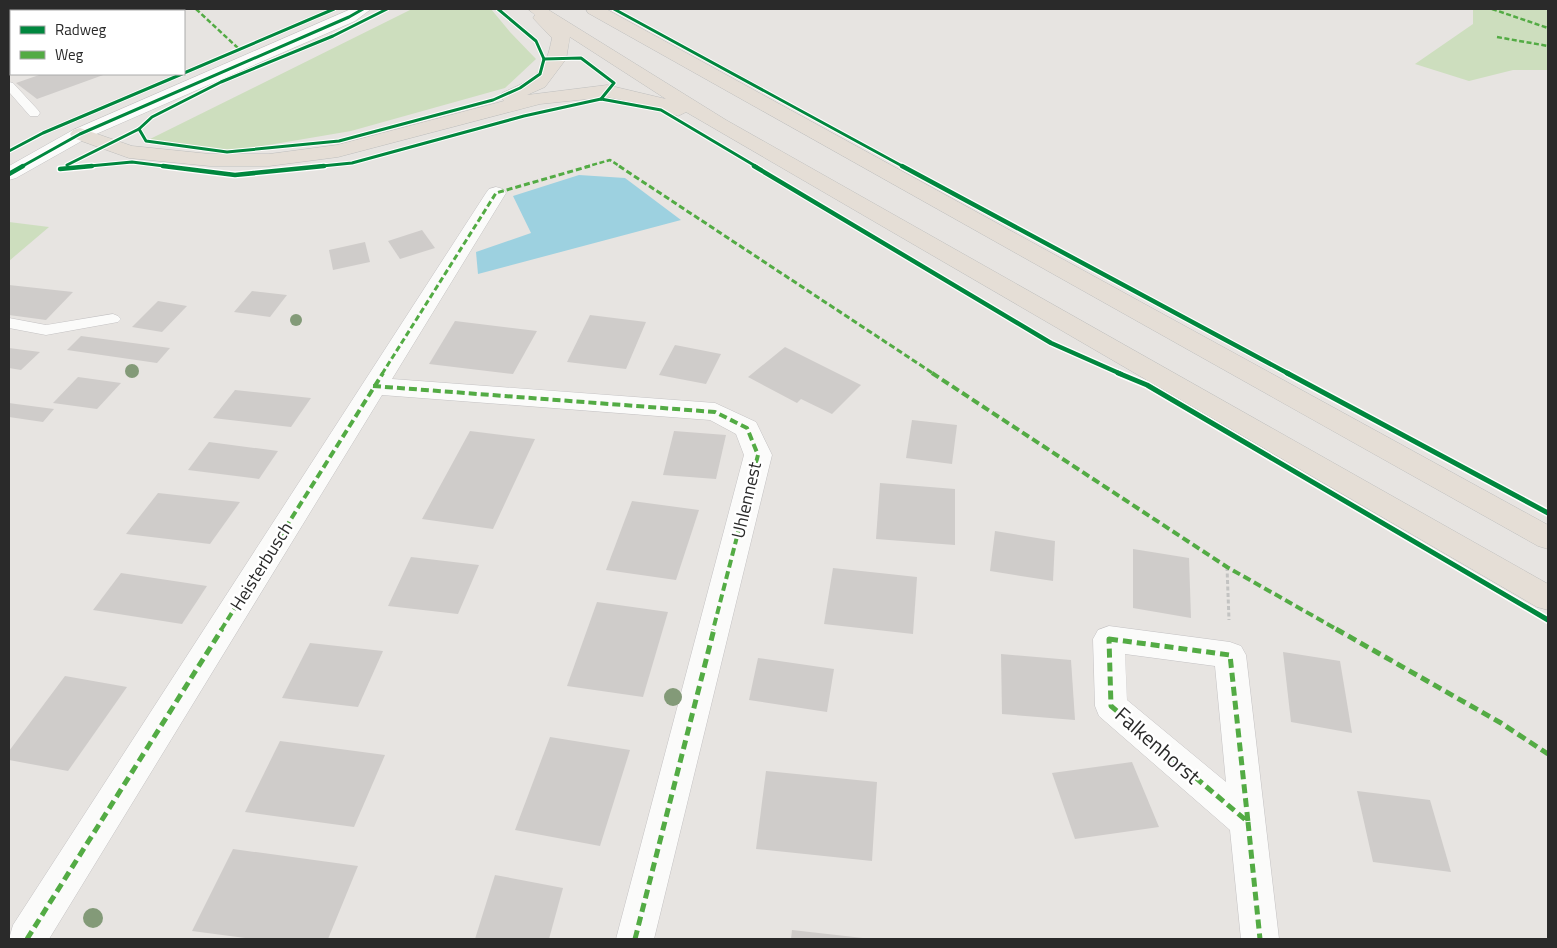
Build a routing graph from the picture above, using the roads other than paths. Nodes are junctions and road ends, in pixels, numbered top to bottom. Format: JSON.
{"nodes":[{"id":1,"x":363,"y":9,"type":"edge"},
{"id":2,"x":531,"y":9,"type":"edge"},
{"id":3,"x":536,"y":9,"type":"edge"},
{"id":4,"x":594,"y":9,"type":"edge"},
{"id":5,"x":9,"y":85,"type":"edge"},
{"id":6,"x":34,"y":113,"type":"dead end"},
{"id":7,"x":460,"y":120,"type":"junction"},
{"id":8,"x":719,"y":124,"type":"junction"},
{"id":9,"x":80,"y":134,"type":"junction"},
{"id":10,"x":9,"y":174,"type":"edge"},
{"id":11,"x":496,"y":193,"type":"dead end"},
{"id":12,"x":113,"y":320,"type":"dead end"},
{"id":13,"x":9,"y":323,"type":"edge"},
{"id":14,"x":374,"y":386,"type":"junction"},
{"id":15,"x":1548,"y":538,"type":"edge"},
{"id":16,"x":1548,"y":598,"type":"edge"},
{"id":17,"x":1248,"y":822,"type":"junction"},
{"id":18,"x":27,"y":939,"type":"edge"},
{"id":19,"x":635,"y":939,"type":"edge"},
{"id":20,"x":1260,"y":939,"type":"edge"}],
"edges":[{"from":1,"to":9,"type":"street"},
{"from":2,"to":7,"type":"highway"},
{"from":3,"to":8,"type":"highway"},
{"from":4,"to":15,"type":"highway"},
{"from":5,"to":6,"type":"lane"},
{"from":7,"to":8,"type":"highway"},
{"from":7,"to":9,"type":"highway"},
{"from":8,"to":16,"type":"highway"},
{"from":9,"to":10,"type":"street"},
{"from":11,"to":14,"type":"street","name":"Heisterbusch"},
{"from":12,"to":13,"type":"lane"},
{"from":14,"to":18,"type":"street","name":"Heisterbusch"},
{"from":14,"to":19,"type":"street","name":"Uhlennest"},
{"from":17,"to":17,"type":"street","name":"Falkenhorst"},
{"from":17,"to":20,"type":"street"}]}
